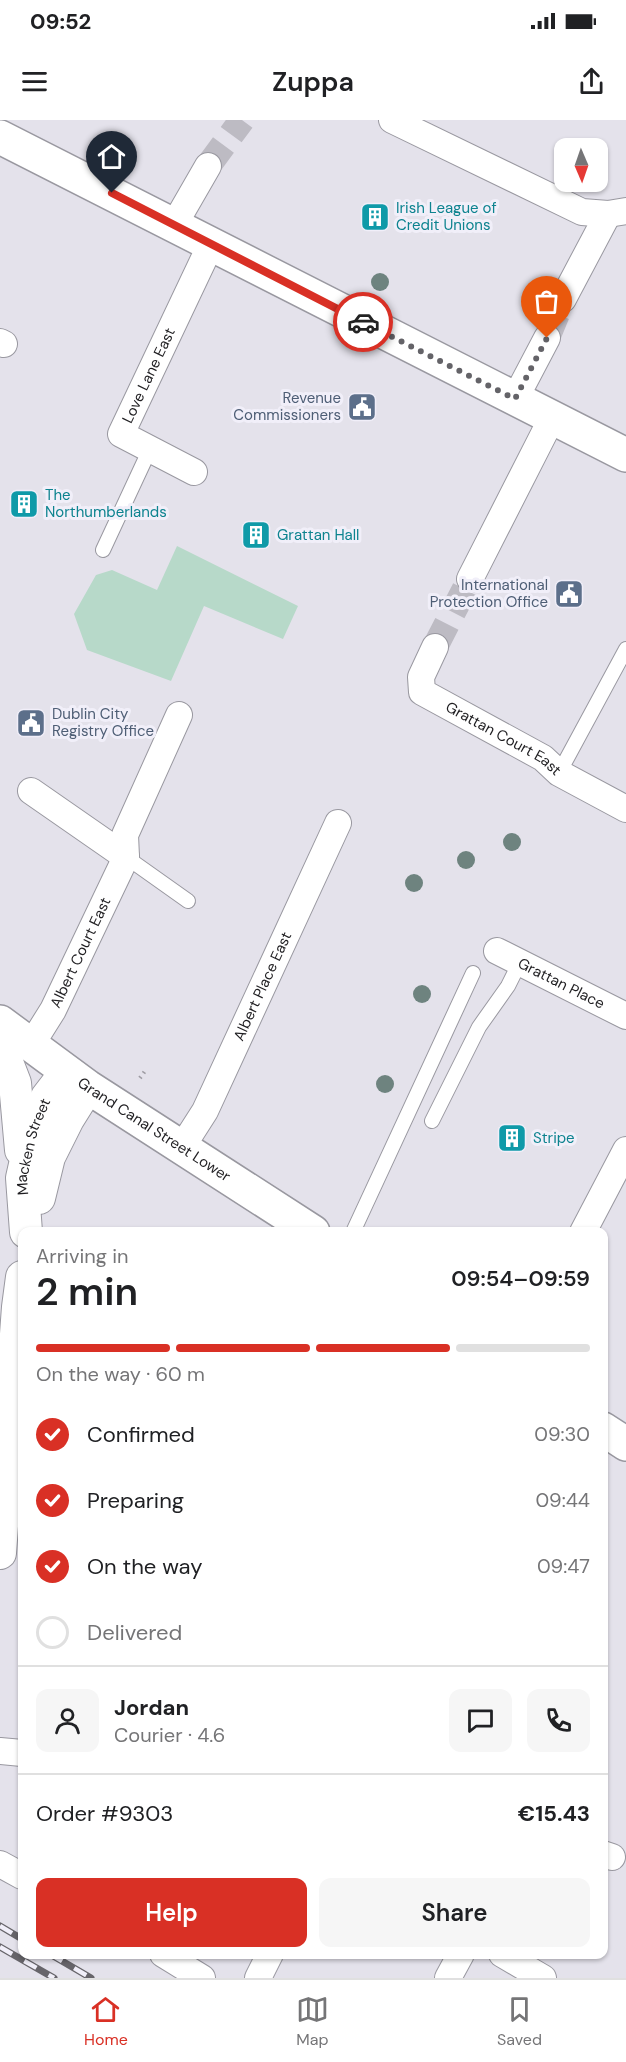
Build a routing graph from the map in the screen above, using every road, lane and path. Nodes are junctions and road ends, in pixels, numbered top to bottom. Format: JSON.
{"nodes":[{"id":1,"x":392,"y":120,"type":"edge"},
{"id":2,"x":0,"y":137,"type":"edge"},
{"id":3,"x":208,"y":166,"type":"tunnel mouth"},
{"id":4,"x":610,"y":212,"type":"edge"},
{"id":5,"x":174,"y":225,"type":"junction"},
{"id":6,"x":212,"y":244,"type":"junction"},
{"id":7,"x":563,"y":299,"type":"tunnel mouth"},
{"id":8,"x":547,"y":338,"type":"tunnel mouth"},
{"id":9,"x":515,"y":399,"type":"junction"},
{"id":10,"x":552,"y":418,"type":"junction"},
{"id":11,"x":150,"y":449,"type":"junction"},
{"id":12,"x":626,"y":455,"type":"edge"},
{"id":13,"x":194,"y":472,"type":"dead end"},
{"id":14,"x":103,"y":550,"type":"dead end"},
{"id":15,"x":470,"y":579,"type":"tunnel mouth"},
{"id":16,"x":435,"y":648,"type":"tunnel mouth"},
{"id":17,"x":626,"y":649,"type":"edge"},
{"id":18,"x":179,"y":715,"type":"dead end"},
{"id":19,"x":559,"y":773,"type":"junction"},
{"id":20,"x":31,"y":791,"type":"dead end"},
{"id":21,"x":626,"y":809,"type":"edge"},
{"id":22,"x":338,"y":823,"type":"dead end"},
{"id":23,"x":126,"y":857,"type":"junction"},
{"id":24,"x":188,"y":901,"type":"dead end"},
{"id":25,"x":497,"y":951,"type":"dead end"},
{"id":26,"x":519,"y":964,"type":"junction"},
{"id":27,"x":473,"y":973,"type":"dead end"},
{"id":28,"x":626,"y":1016,"type":"edge"},
{"id":29,"x":0,"y":1022,"type":"edge"},
{"id":30,"x":16,"y":1045,"type":"edge"},
{"id":31,"x":145,"y":1071,"type":"dead end"},
{"id":32,"x":140,"y":1078,"type":"dead end"},
{"id":33,"x":80,"y":1081,"type":"junction"},
{"id":34,"x":432,"y":1121,"type":"dead end"},
{"id":35,"x":182,"y":1147,"type":"junction"},
{"id":36,"x":626,"y":1150,"type":"edge"},
{"id":37,"x":22,"y":1178,"type":"junction"},
{"id":38,"x":27,"y":1227,"type":"edge"},
{"id":39,"x":29,"y":1227,"type":"edge"},
{"id":40,"x":305,"y":1227,"type":"edge"},
{"id":41,"x":355,"y":1227,"type":"edge"},
{"id":42,"x":586,"y":1227,"type":"edge"},
{"id":43,"x":17,"y":1296,"type":"edge"},
{"id":44,"x":608,"y":1432,"type":"edge"},
{"id":45,"x":626,"y":1444,"type":"edge"},
{"id":46,"x":0,"y":1553,"type":"edge"},
{"id":47,"x":0,"y":1751,"type":"edge"},
{"id":48,"x":18,"y":1753,"type":"edge"},
{"id":49,"x":0,"y":1864,"type":"edge"},
{"id":50,"x":18,"y":1874,"type":"edge"},
{"id":51,"x":171,"y":1959,"type":"edge"},
{"id":52,"x":268,"y":1959,"type":"edge"},
{"id":53,"x":458,"y":1959,"type":"edge"},
{"id":54,"x":511,"y":1959,"type":"edge"},
{"id":55,"x":202,"y":1978,"type":"edge"},
{"id":56,"x":258,"y":1978,"type":"edge"},
{"id":57,"x":448,"y":1978,"type":"edge"},
{"id":58,"x":543,"y":1978,"type":"edge"}],
"edges":[{"from":1,"to":4,"type":"street"},
{"from":2,"to":5,"type":"main road"},
{"from":3,"to":5,"type":"street"},
{"from":4,"to":7,"type":"street"},
{"from":5,"to":6,"type":"main road"},
{"from":6,"to":9,"type":"main road"},
{"from":6,"to":11,"type":"street","name":"Love Lane East"},
{"from":8,"to":9,"type":"street"},
{"from":9,"to":10,"type":"main road"},
{"from":10,"to":12,"type":"main road"},
{"from":10,"to":15,"type":"street"},
{"from":11,"to":13,"type":"street","name":"Love Lane East"},
{"from":11,"to":14,"type":"lane"},
{"from":16,"to":19,"type":"street","name":"Grattan Court East"},
{"from":17,"to":19,"type":"lane"},
{"from":18,"to":23,"type":"street","name":"Albert Court East"},
{"from":19,"to":21,"type":"street","name":"Grattan Court East"},
{"from":20,"to":23,"type":"street"},
{"from":22,"to":35,"type":"street","name":"Albert Place East"},
{"from":23,"to":24,"type":"lane"},
{"from":23,"to":30,"type":"street","name":"Albert Court East"},
{"from":25,"to":26,"type":"street","name":"Grattan Place"},
{"from":26,"to":28,"type":"street","name":"Grattan Place"},
{"from":26,"to":34,"type":"lane"},
{"from":27,"to":41,"type":"lane"},
{"from":29,"to":30,"type":"main road","name":"Grand Canal Street Lower"},
{"from":30,"to":33,"type":"main road","name":"Grand Canal Street Lower"},
{"from":30,"to":37,"type":"street"},
{"from":31,"to":32,"type":"path"},
{"from":33,"to":35,"type":"main road","name":"Grand Canal Street Lower"},
{"from":33,"to":37,"type":"street","name":"Macken Street"},
{"from":33,"to":39,"type":"street","name":"Macken Street"},
{"from":35,"to":40,"type":"main road","name":"Grand Canal Street Lower"},
{"from":36,"to":42,"type":"street"},
{"from":37,"to":38,"type":"street","name":"Macken Street"},
{"from":43,"to":46,"type":"street"},
{"from":44,"to":45,"type":"main road"},
{"from":47,"to":48,"type":"street"},
{"from":49,"to":50,"type":"street"},
{"from":51,"to":55,"type":"street"},
{"from":52,"to":56,"type":"street"},
{"from":53,"to":57,"type":"street"},
{"from":54,"to":58,"type":"street"}]}
